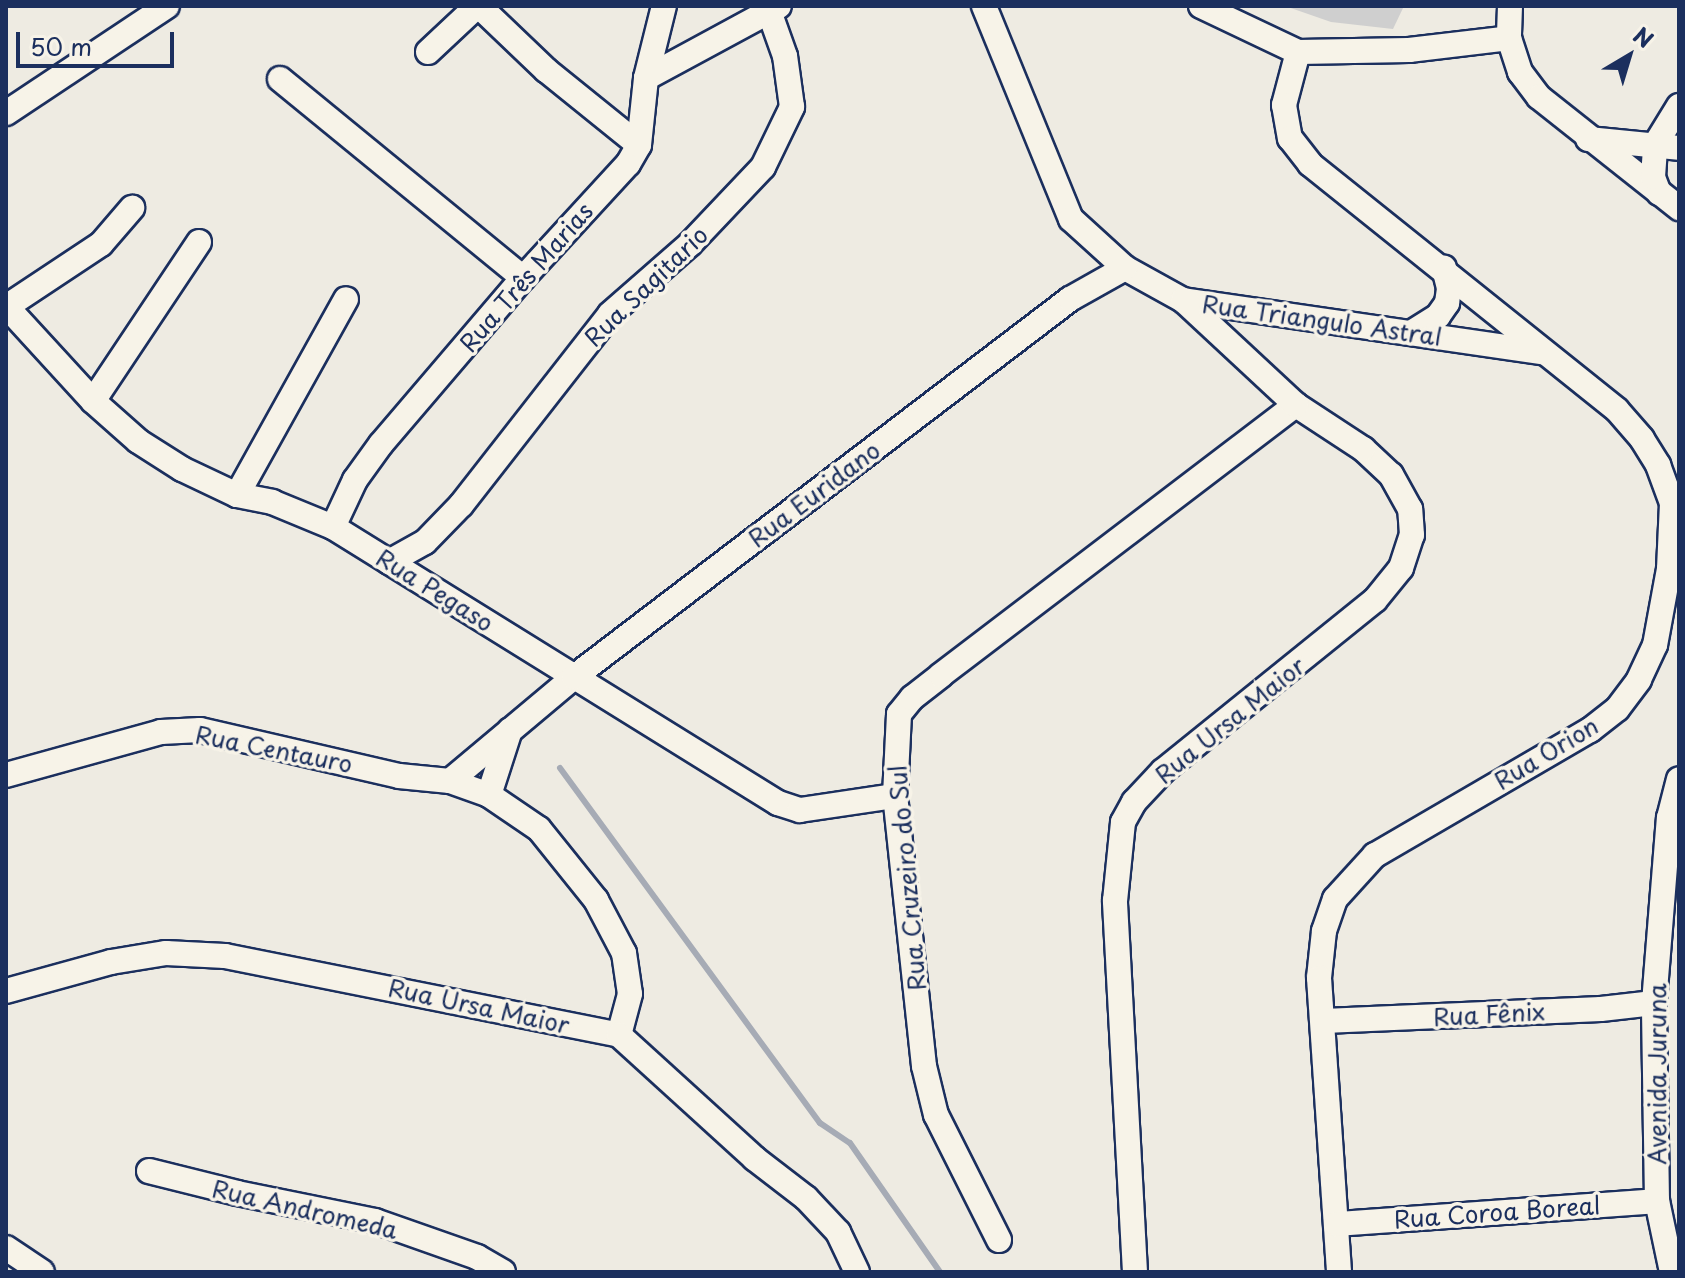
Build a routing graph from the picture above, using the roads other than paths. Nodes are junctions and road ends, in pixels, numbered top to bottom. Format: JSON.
{"nodes":[{"id":1,"x":167,"y":6,"type":"edge"},
{"id":2,"x":478,"y":6,"type":"edge"},
{"id":3,"x":664,"y":6,"type":"edge"},
{"id":4,"x":984,"y":6,"type":"edge"},
{"id":5,"x":1201,"y":6,"type":"edge"},
{"id":6,"x":1510,"y":6,"type":"edge"},
{"id":7,"x":774,"y":9,"type":"edge"},
{"id":8,"x":1509,"y":38,"type":"junction"},
{"id":9,"x":428,"y":52,"type":"dead end"},
{"id":10,"x":1298,"y":52,"type":"junction"},
{"id":11,"x":646,"y":78,"type":"junction"},
{"id":12,"x":280,"y":79,"type":"dead end"},
{"id":13,"x":1677,"y":112,"type":"edge"},
{"id":14,"x":6,"y":113,"type":"edge"},
{"id":15,"x":1588,"y":139,"type":"junction"},
{"id":16,"x":639,"y":145,"type":"junction"},
{"id":17,"x":1655,"y":145,"type":"junction"},
{"id":18,"x":1679,"y":148,"type":"edge"},
{"id":19,"x":1659,"y":193,"type":"junction"},
{"id":20,"x":132,"y":208,"type":"dead end"},
{"id":21,"x":1679,"y":208,"type":"edge"},
{"id":22,"x":199,"y":242,"type":"dead end"},
{"id":23,"x":1125,"y":268,"type":"junction"},
{"id":24,"x":1444,"y":268,"type":"junction"},
{"id":25,"x":523,"y":278,"type":"junction"},
{"id":26,"x":346,"y":299,"type":"dead end"},
{"id":27,"x":1183,"y":300,"type":"junction"},
{"id":28,"x":6,"y":306,"type":"edge"},
{"id":29,"x":1411,"y":333,"type":"junction"},
{"id":30,"x":1541,"y":352,"type":"junction"},
{"id":31,"x":93,"y":401,"type":"junction"},
{"id":32,"x":1296,"y":405,"type":"junction"},
{"id":33,"x":237,"y":495,"type":"junction"},
{"id":34,"x":333,"y":527,"type":"junction"},
{"id":35,"x":389,"y":562,"type":"junction"},
{"id":36,"x":574,"y":677,"type":"junction"},
{"id":37,"x":510,"y":730,"type":"junction"},
{"id":38,"x":6,"y":775,"type":"edge"},
{"id":39,"x":1679,"y":779,"type":"edge"},
{"id":40,"x":450,"y":781,"type":"junction"},
{"id":41,"x":489,"y":795,"type":"junction"},
{"id":42,"x":895,"y":796,"type":"junction"},
{"id":43,"x":1679,"y":946,"type":"edge"},
{"id":44,"x":1657,"y":961,"type":"junction"},
{"id":45,"x":6,"y":991,"type":"edge"},
{"id":46,"x":1654,"y":1003,"type":"junction"},
{"id":47,"x":1324,"y":1021,"type":"junction"},
{"id":48,"x":619,"y":1035,"type":"junction"},
{"id":49,"x":149,"y":1171,"type":"dead end"},
{"id":50,"x":1657,"y":1201,"type":"junction"},
{"id":51,"x":1337,"y":1224,"type":"junction"},
{"id":52,"x":999,"y":1240,"type":"dead end"},
{"id":53,"x":6,"y":1248,"type":"edge"},
{"id":54,"x":6,"y":1263,"type":"edge"},
{"id":55,"x":13,"y":1272,"type":"edge"},
{"id":56,"x":42,"y":1272,"type":"edge"},
{"id":57,"x":503,"y":1272,"type":"edge"},
{"id":58,"x":857,"y":1272,"type":"edge"},
{"id":59,"x":1135,"y":1272,"type":"edge"},
{"id":60,"x":1339,"y":1272,"type":"edge"},
{"id":61,"x":1672,"y":1272,"type":"edge"}],
"edges":[{"from":1,"to":14,"type":"street"},
{"from":2,"to":9,"type":"street"},
{"from":2,"to":16,"type":"street"},
{"from":3,"to":11,"type":"street","name":"Rua Três Marias"},
{"from":4,"to":23,"type":"street","name":"Rua Triangulo Astral"},
{"from":5,"to":10,"type":"street"},
{"from":6,"to":8,"type":"street"},
{"from":7,"to":11,"type":"street"},
{"from":7,"to":35,"type":"street","name":"Rua Sagitario"},
{"from":8,"to":10,"type":"street"},
{"from":8,"to":15,"type":"street"},
{"from":10,"to":24,"type":"street","name":"Rua Orion"},
{"from":11,"to":16,"type":"street","name":"Rua Três Marias"},
{"from":12,"to":25,"type":"street"},
{"from":13,"to":17,"type":"street"},
{"from":15,"to":17,"type":"street"},
{"from":15,"to":19,"type":"street"},
{"from":16,"to":25,"type":"street","name":"Rua Três Marias"},
{"from":17,"to":18,"type":"street"},
{"from":17,"to":19,"type":"street"},
{"from":19,"to":21,"type":"street"},
{"from":20,"to":28,"type":"street"},
{"from":22,"to":31,"type":"street"},
{"from":23,"to":27,"type":"street","name":"Rua Triangulo Astral"},
{"from":23,"to":36,"type":"street","name":"Rua Euridano"},
{"from":24,"to":29,"type":"street"},
{"from":24,"to":30,"type":"street","name":"Rua Orion"},
{"from":25,"to":34,"type":"street","name":"Rua Três Marias"},
{"from":26,"to":33,"type":"street"},
{"from":27,"to":29,"type":"street","name":"Rua Triangulo Astral"},
{"from":27,"to":32,"type":"street","name":"Rua Ursa Maior"},
{"from":28,"to":31,"type":"street","name":"Rua Pegaso"},
{"from":29,"to":30,"type":"street","name":"Rua Triangulo Astral"},
{"from":30,"to":47,"type":"street","name":"Rua Orion"},
{"from":31,"to":33,"type":"street","name":"Rua Pegaso"},
{"from":32,"to":42,"type":"street","name":"Rua Cruzeiro do Sul"},
{"from":32,"to":59,"type":"street","name":"Rua Ursa Maior"},
{"from":33,"to":34,"type":"street","name":"Rua Pegaso"},
{"from":34,"to":35,"type":"street","name":"Rua Pegaso"},
{"from":35,"to":36,"type":"street","name":"Rua Pegaso"},
{"from":36,"to":37,"type":"street","name":"Rua Euridano"},
{"from":36,"to":42,"type":"street","name":"Rua Pegaso"},
{"from":37,"to":40,"type":"street","name":"Rua Euridano"},
{"from":37,"to":41,"type":"street"},
{"from":38,"to":40,"type":"street","name":"Rua Centauro"},
{"from":39,"to":44,"type":"street","name":"Avenida Juruna"},
{"from":40,"to":41,"type":"street","name":"Rua Centauro"},
{"from":41,"to":48,"type":"street","name":"Rua Centauro"},
{"from":42,"to":52,"type":"street","name":"Rua Cruzeiro do Sul"},
{"from":43,"to":44,"type":"street"},
{"from":44,"to":46,"type":"street","name":"Avenida Juruna"},
{"from":45,"to":48,"type":"street","name":"Rua Ursa Maior"},
{"from":46,"to":47,"type":"street","name":"Rua Fênix"},
{"from":46,"to":50,"type":"street","name":"Avenida Juruna"},
{"from":47,"to":51,"type":"street","name":"Rua Orion"},
{"from":48,"to":58,"type":"street"},
{"from":49,"to":57,"type":"street","name":"Rua Andromeda"},
{"from":50,"to":51,"type":"street","name":"Rua Coroa Boreal"},
{"from":50,"to":61,"type":"street","name":"Avenida Juruna"},
{"from":51,"to":60,"type":"street","name":"Rua Orion"},
{"from":53,"to":56,"type":"street"},
{"from":54,"to":55,"type":"street"}]}
